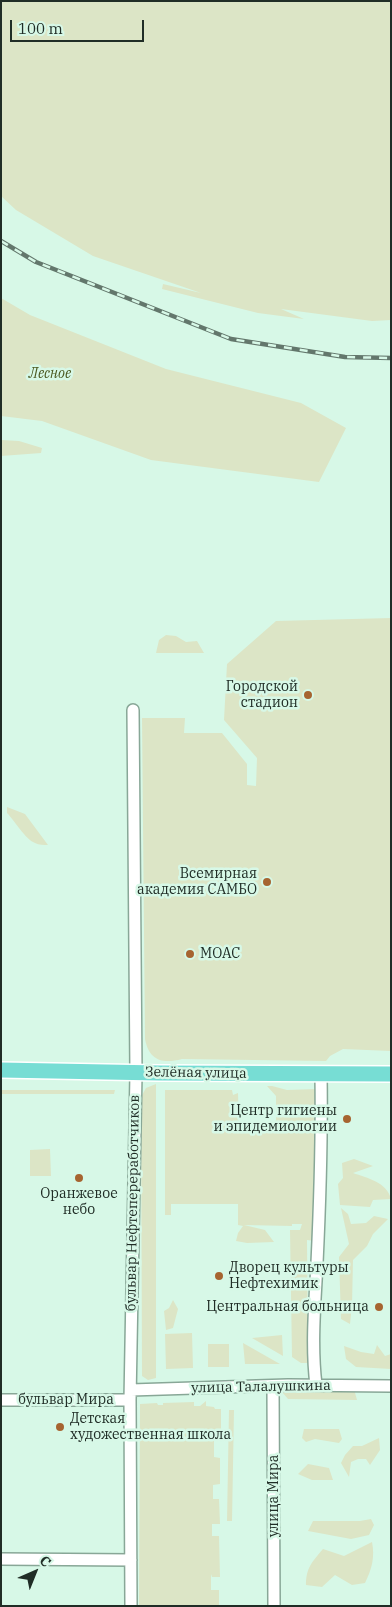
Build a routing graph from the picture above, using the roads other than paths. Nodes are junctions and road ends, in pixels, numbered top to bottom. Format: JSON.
{"nodes":[{"id":1,"x":133,"y":710,"type":"dead end"},
{"id":2,"x":1,"y":1070,"type":"edge"},
{"id":3,"x":136,"y":1073,"type":"junction"},
{"id":4,"x":391,"y":1074,"type":"edge"},
{"id":5,"x":321,"y":1075,"type":"junction"},
{"id":6,"x":316,"y":1385,"type":"junction"},
{"id":7,"x":273,"y":1386,"type":"junction"},
{"id":8,"x":391,"y":1386,"type":"edge"},
{"id":9,"x":130,"y":1395,"type":"junction"},
{"id":10,"x":1,"y":1400,"type":"edge"},
{"id":11,"x":1,"y":1559,"type":"edge"},
{"id":12,"x":132,"y":1560,"type":"junction"},
{"id":13,"x":131,"y":1606,"type":"edge"},
{"id":14,"x":274,"y":1606,"type":"edge"}],
"edges":[{"from":1,"to":3,"type":"street","name":"бульвар Нефтепереработчиков"},
{"from":2,"to":3,"type":"main road","name":"Зелёная улица"},
{"from":3,"to":5,"type":"main road","name":"Зелёная улица"},
{"from":3,"to":9,"type":"street","name":"бульвар Нефтепереработчиков"},
{"from":4,"to":5,"type":"main road","name":"Зелёная улица"},
{"from":5,"to":6,"type":"street"},
{"from":6,"to":7,"type":"street","name":"улица Талалушкина"},
{"from":6,"to":8,"type":"street","name":"улица Талалушкина"},
{"from":7,"to":9,"type":"street","name":"улица Талалушкина"},
{"from":7,"to":14,"type":"street","name":"улица Мира"},
{"from":9,"to":10,"type":"street","name":"бульвар Мира"},
{"from":9,"to":12,"type":"street","name":"бульвар Нефтепереработчиков"},
{"from":11,"to":12,"type":"street"},
{"from":12,"to":13,"type":"street","name":"бульвар Нефтепереработчиков"}]}
